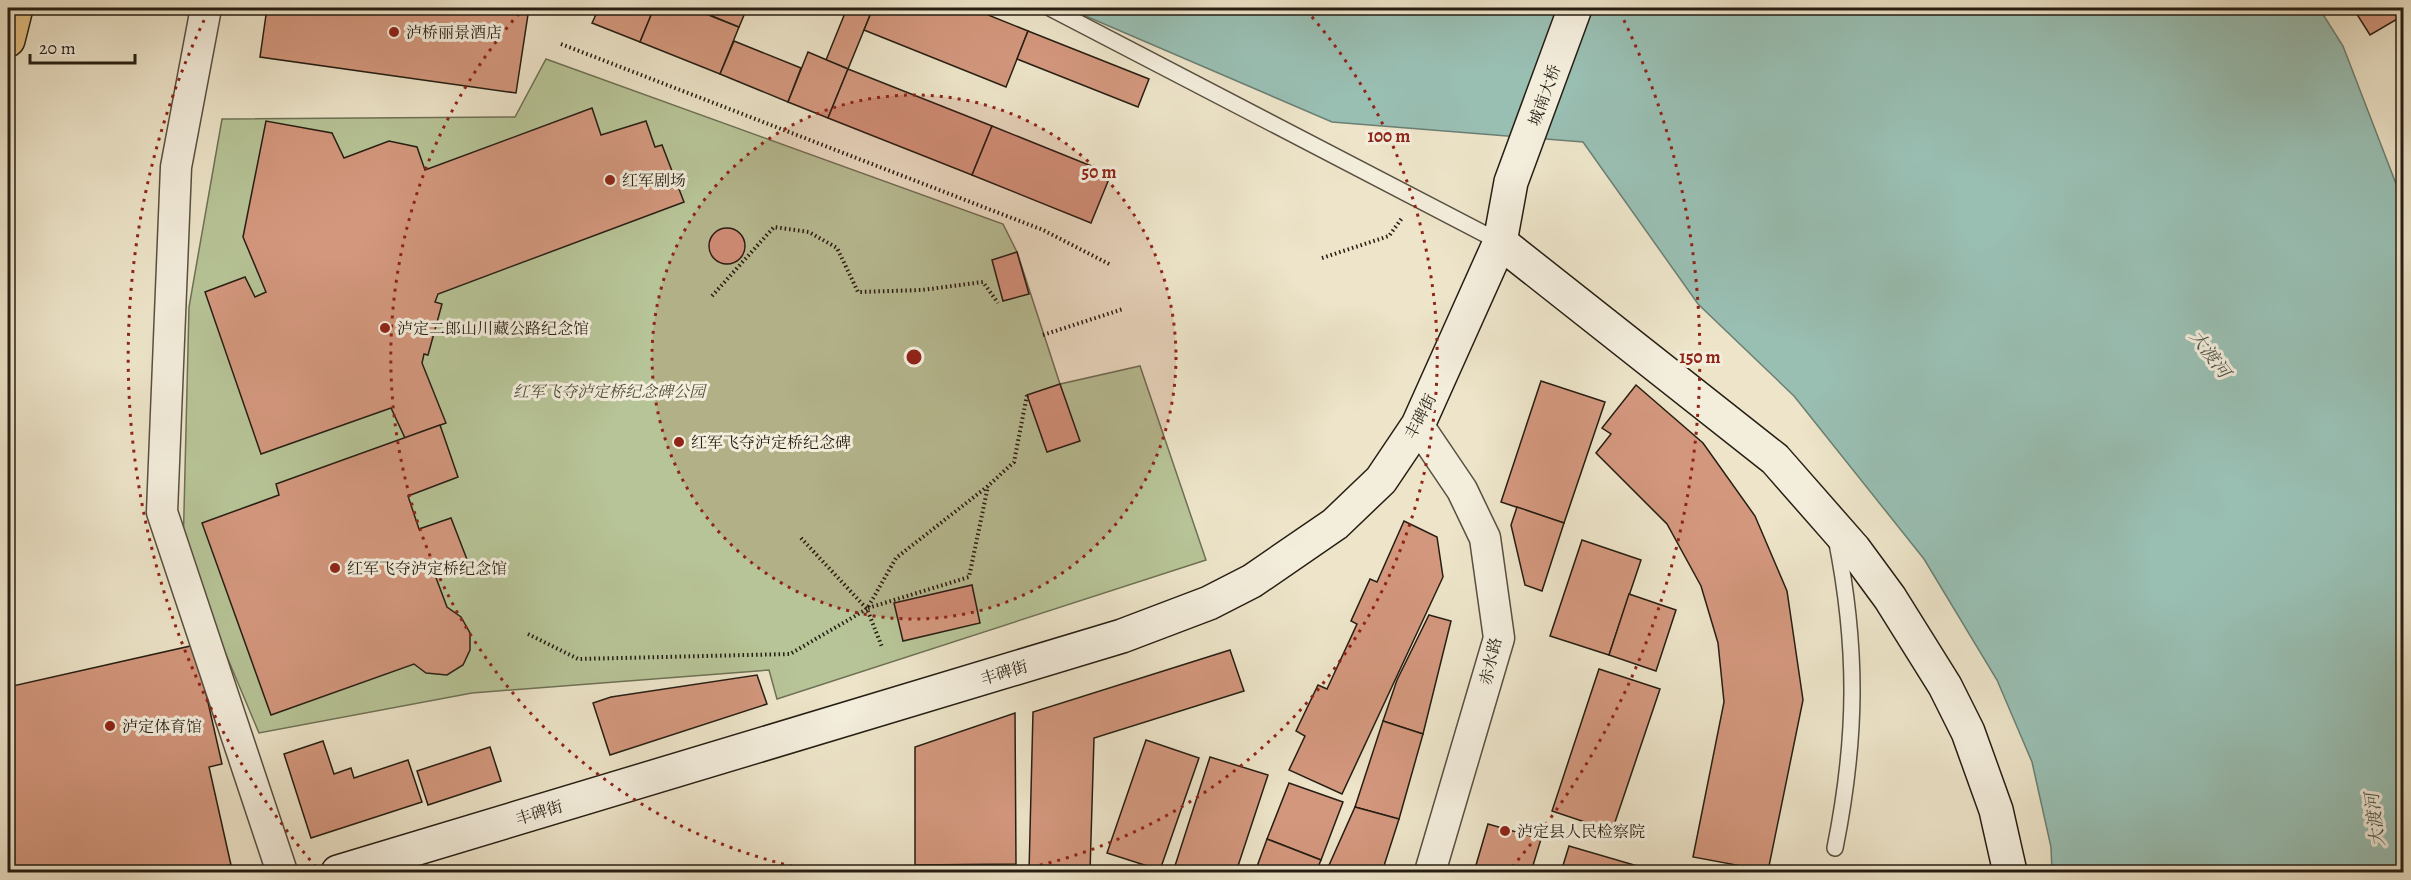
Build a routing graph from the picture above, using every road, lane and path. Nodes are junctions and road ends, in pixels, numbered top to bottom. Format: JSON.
{"nodes":[{"id":1,"x":16,"y":8,"type":"edge"},
{"id":2,"x":206,"y":8,"type":"edge"},
{"id":3,"x":1050,"y":8,"type":"edge"},
{"id":4,"x":1575,"y":8,"type":"edge"},
{"id":5,"x":8,"y":40,"type":"edge"},
{"id":6,"x":561,"y":44,"type":"dead end"},
{"id":7,"x":1389,"y":236,"type":"dead end"},
{"id":8,"x":1500,"y":242,"type":"junction"},
{"id":9,"x":1322,"y":258,"type":"dead end"},
{"id":10,"x":1111,"y":265,"type":"dead end"},
{"id":11,"x":712,"y":296,"type":"dead end"},
{"id":12,"x":998,"y":303,"type":"dead end"},
{"id":13,"x":1123,"y":309,"type":"dead end"},
{"id":14,"x":1042,"y":335,"type":"dead end"},
{"id":15,"x":1027,"y":395,"type":"dead end"},
{"id":16,"x":1418,"y":425,"type":"junction"},
{"id":17,"x":988,"y":486,"type":"junction"},
{"id":18,"x":1834,"y":526,"type":"junction"},
{"id":19,"x":801,"y":538,"type":"dead end"},
{"id":20,"x":867,"y":609,"type":"junction"},
{"id":21,"x":528,"y":634,"type":"dead end"},
{"id":22,"x":882,"y":647,"type":"dead end"},
{"id":23,"x":1834,"y":848,"type":"dead end"},
{"id":24,"x":282,"y":873,"type":"edge"},
{"id":25,"x":338,"y":873,"type":"edge"},
{"id":26,"x":1430,"y":873,"type":"edge"},
{"id":27,"x":2010,"y":873,"type":"edge"}],
"edges":[{"from":1,"to":5,"type":"highway"},
{"from":2,"to":24,"type":"street"},
{"from":3,"to":8,"type":"lane"},
{"from":4,"to":8,"type":"street","name":"城南大桥"},
{"from":6,"to":10,"type":"path"},
{"from":7,"to":9,"type":"path"},
{"from":8,"to":16,"type":"street","name":"丰碑街"},
{"from":8,"to":18,"type":"street"},
{"from":11,"to":12,"type":"path"},
{"from":13,"to":14,"type":"path"},
{"from":15,"to":17,"type":"path"},
{"from":16,"to":25,"type":"street","name":"丰碑街"},
{"from":16,"to":26,"type":"street","name":"赤水路"},
{"from":17,"to":20,"type":"path"},
{"from":17,"to":20,"type":"path"},
{"from":18,"to":23,"type":"lane"},
{"from":18,"to":27,"type":"street"},
{"from":19,"to":20,"type":"path"},
{"from":20,"to":21,"type":"path"},
{"from":20,"to":22,"type":"path"}]}
